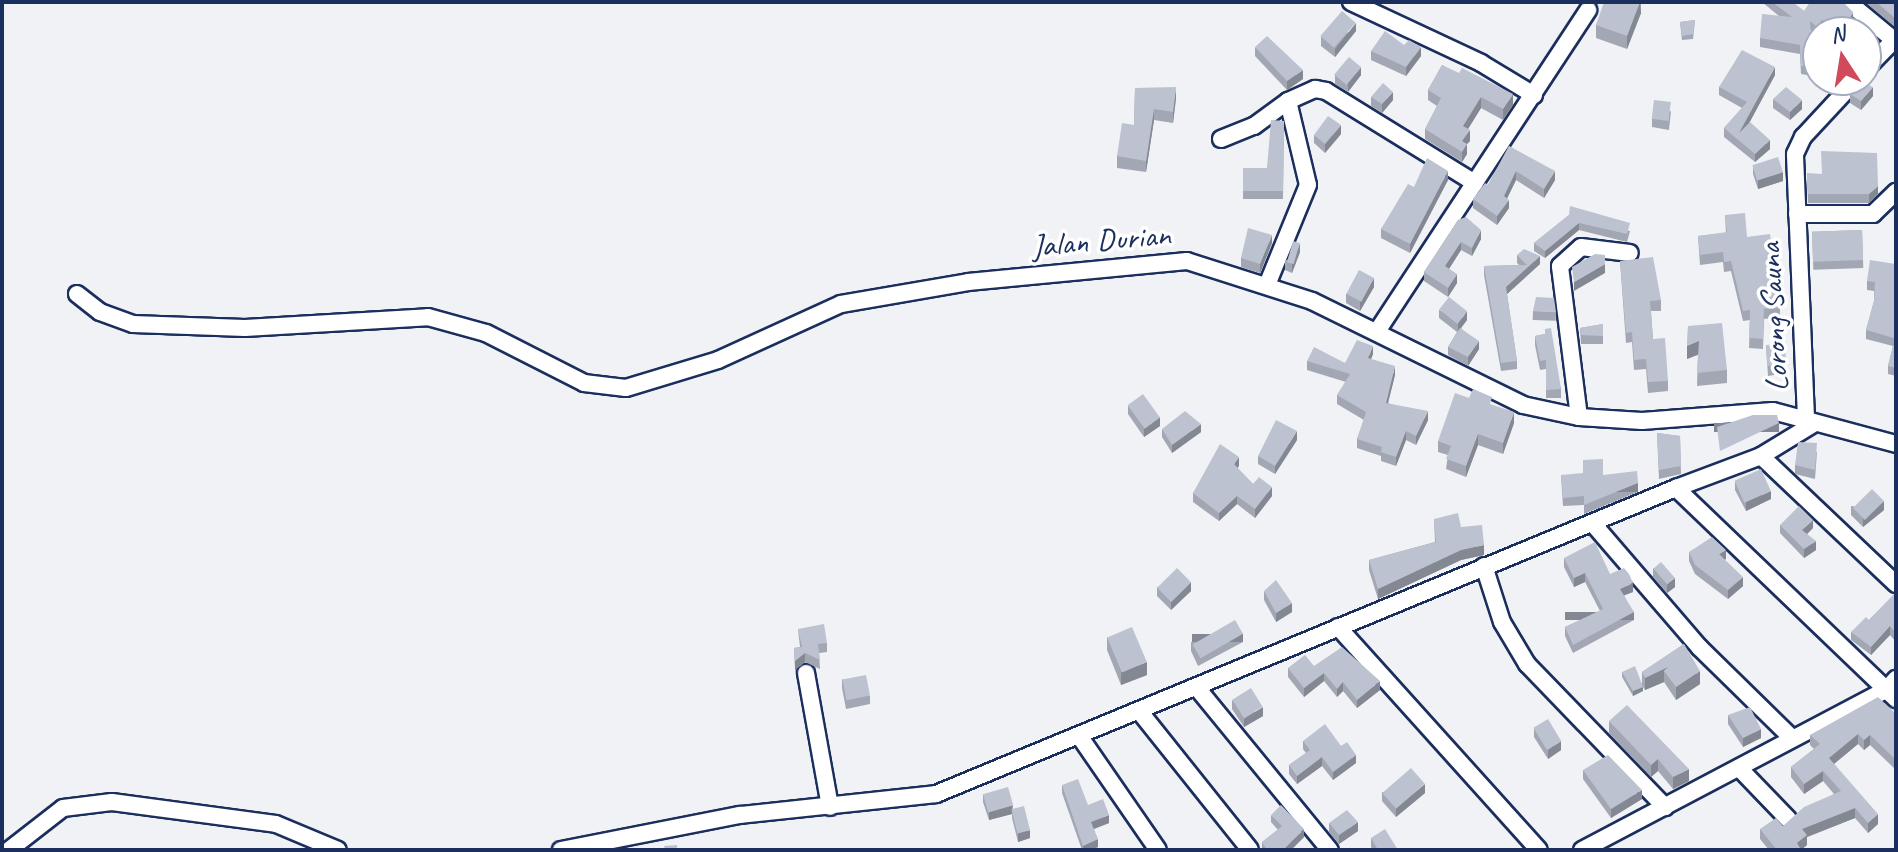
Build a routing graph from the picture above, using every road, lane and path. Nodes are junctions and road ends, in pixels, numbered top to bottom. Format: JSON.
{"nodes":[{"id":1,"x":1351,"y":2,"type":"edge"},
{"id":2,"x":1848,"y":2,"type":"edge"},
{"id":3,"x":1588,"y":10,"type":"dead end"},
{"id":4,"x":1895,"y":39,"type":"edge"},
{"id":5,"x":1534,"y":95,"type":"junction"},
{"id":6,"x":1842,"y":96,"type":"edge"},
{"id":7,"x":1288,"y":101,"type":"junction"},
{"id":8,"x":1221,"y":139,"type":"dead end"},
{"id":9,"x":1475,"y":183,"type":"junction"},
{"id":10,"x":1896,"y":192,"type":"edge"},
{"id":11,"x":1797,"y":214,"type":"junction"},
{"id":12,"x":1630,"y":253,"type":"dead end"},
{"id":13,"x":1267,"y":285,"type":"junction"},
{"id":14,"x":77,"y":294,"type":"dead end"},
{"id":15,"x":1378,"y":330,"type":"junction"},
{"id":16,"x":1579,"y":417,"type":"junction"},
{"id":17,"x":1810,"y":421,"type":"junction"},
{"id":18,"x":1896,"y":444,"type":"edge"},
{"id":19,"x":1761,"y":456,"type":"junction"},
{"id":20,"x":1676,"y":488,"type":"junction"},
{"id":21,"x":1595,"y":526,"type":"junction"},
{"id":22,"x":1484,"y":566,"type":"junction"},
{"id":23,"x":1896,"y":584,"type":"edge"},
{"id":24,"x":1338,"y":627,"type":"junction"},
{"id":25,"x":806,"y":673,"type":"dead end"},
{"id":26,"x":1198,"y":689,"type":"junction"},
{"id":27,"x":1893,"y":689,"type":"edge"},
{"id":28,"x":1140,"y":712,"type":"junction"},
{"id":29,"x":1080,"y":737,"type":"junction"},
{"id":30,"x":1792,"y":738,"type":"junction"},
{"id":31,"x":1739,"y":768,"type":"junction"},
{"id":32,"x":830,"y":807,"type":"junction"},
{"id":33,"x":1665,"y":807,"type":"junction"},
{"id":34,"x":1788,"y":819,"type":"edge"},
{"id":35,"x":9,"y":850,"type":"edge"},
{"id":36,"x":338,"y":850,"type":"edge"},
{"id":37,"x":561,"y":850,"type":"edge"},
{"id":38,"x":1158,"y":850,"type":"edge"},
{"id":39,"x":1250,"y":850,"type":"edge"},
{"id":40,"x":1330,"y":850,"type":"edge"},
{"id":41,"x":1539,"y":850,"type":"edge"},
{"id":42,"x":1582,"y":850,"type":"edge"}],
"edges":[{"from":1,"to":5,"type":"street"},
{"from":2,"to":4,"type":"street"},
{"from":3,"to":5,"type":"street"},
{"from":5,"to":9,"type":"street"},
{"from":6,"to":11,"type":"street","name":"Lorong Sauna"},
{"from":7,"to":8,"type":"street"},
{"from":7,"to":9,"type":"street"},
{"from":7,"to":13,"type":"street"},
{"from":9,"to":15,"type":"street"},
{"from":10,"to":11,"type":"street"},
{"from":11,"to":17,"type":"street","name":"Lorong Sauna"},
{"from":12,"to":16,"type":"street"},
{"from":13,"to":14,"type":"street","name":"Jalan Durian"},
{"from":13,"to":15,"type":"street","name":"Jalan Durian"},
{"from":15,"to":16,"type":"street","name":"Jalan Durian"},
{"from":16,"to":17,"type":"street","name":"Jalan Durian"},
{"from":17,"to":18,"type":"street","name":"Jalan Durian"},
{"from":17,"to":19,"type":"street"},
{"from":19,"to":20,"type":"street"},
{"from":19,"to":23,"type":"street"},
{"from":20,"to":21,"type":"street"},
{"from":20,"to":27,"type":"street"},
{"from":21,"to":22,"type":"street"},
{"from":21,"to":30,"type":"street"},
{"from":22,"to":24,"type":"street"},
{"from":22,"to":33,"type":"street"},
{"from":24,"to":26,"type":"street"},
{"from":24,"to":41,"type":"street"},
{"from":25,"to":32,"type":"street"},
{"from":26,"to":28,"type":"street"},
{"from":26,"to":40,"type":"street"},
{"from":27,"to":30,"type":"street"},
{"from":28,"to":29,"type":"street"},
{"from":28,"to":39,"type":"street"},
{"from":29,"to":32,"type":"street"},
{"from":29,"to":38,"type":"street"},
{"from":30,"to":31,"type":"street"},
{"from":31,"to":33,"type":"street"},
{"from":31,"to":34,"type":"street"},
{"from":32,"to":37,"type":"street"},
{"from":33,"to":42,"type":"street"},
{"from":35,"to":36,"type":"street"}]}
